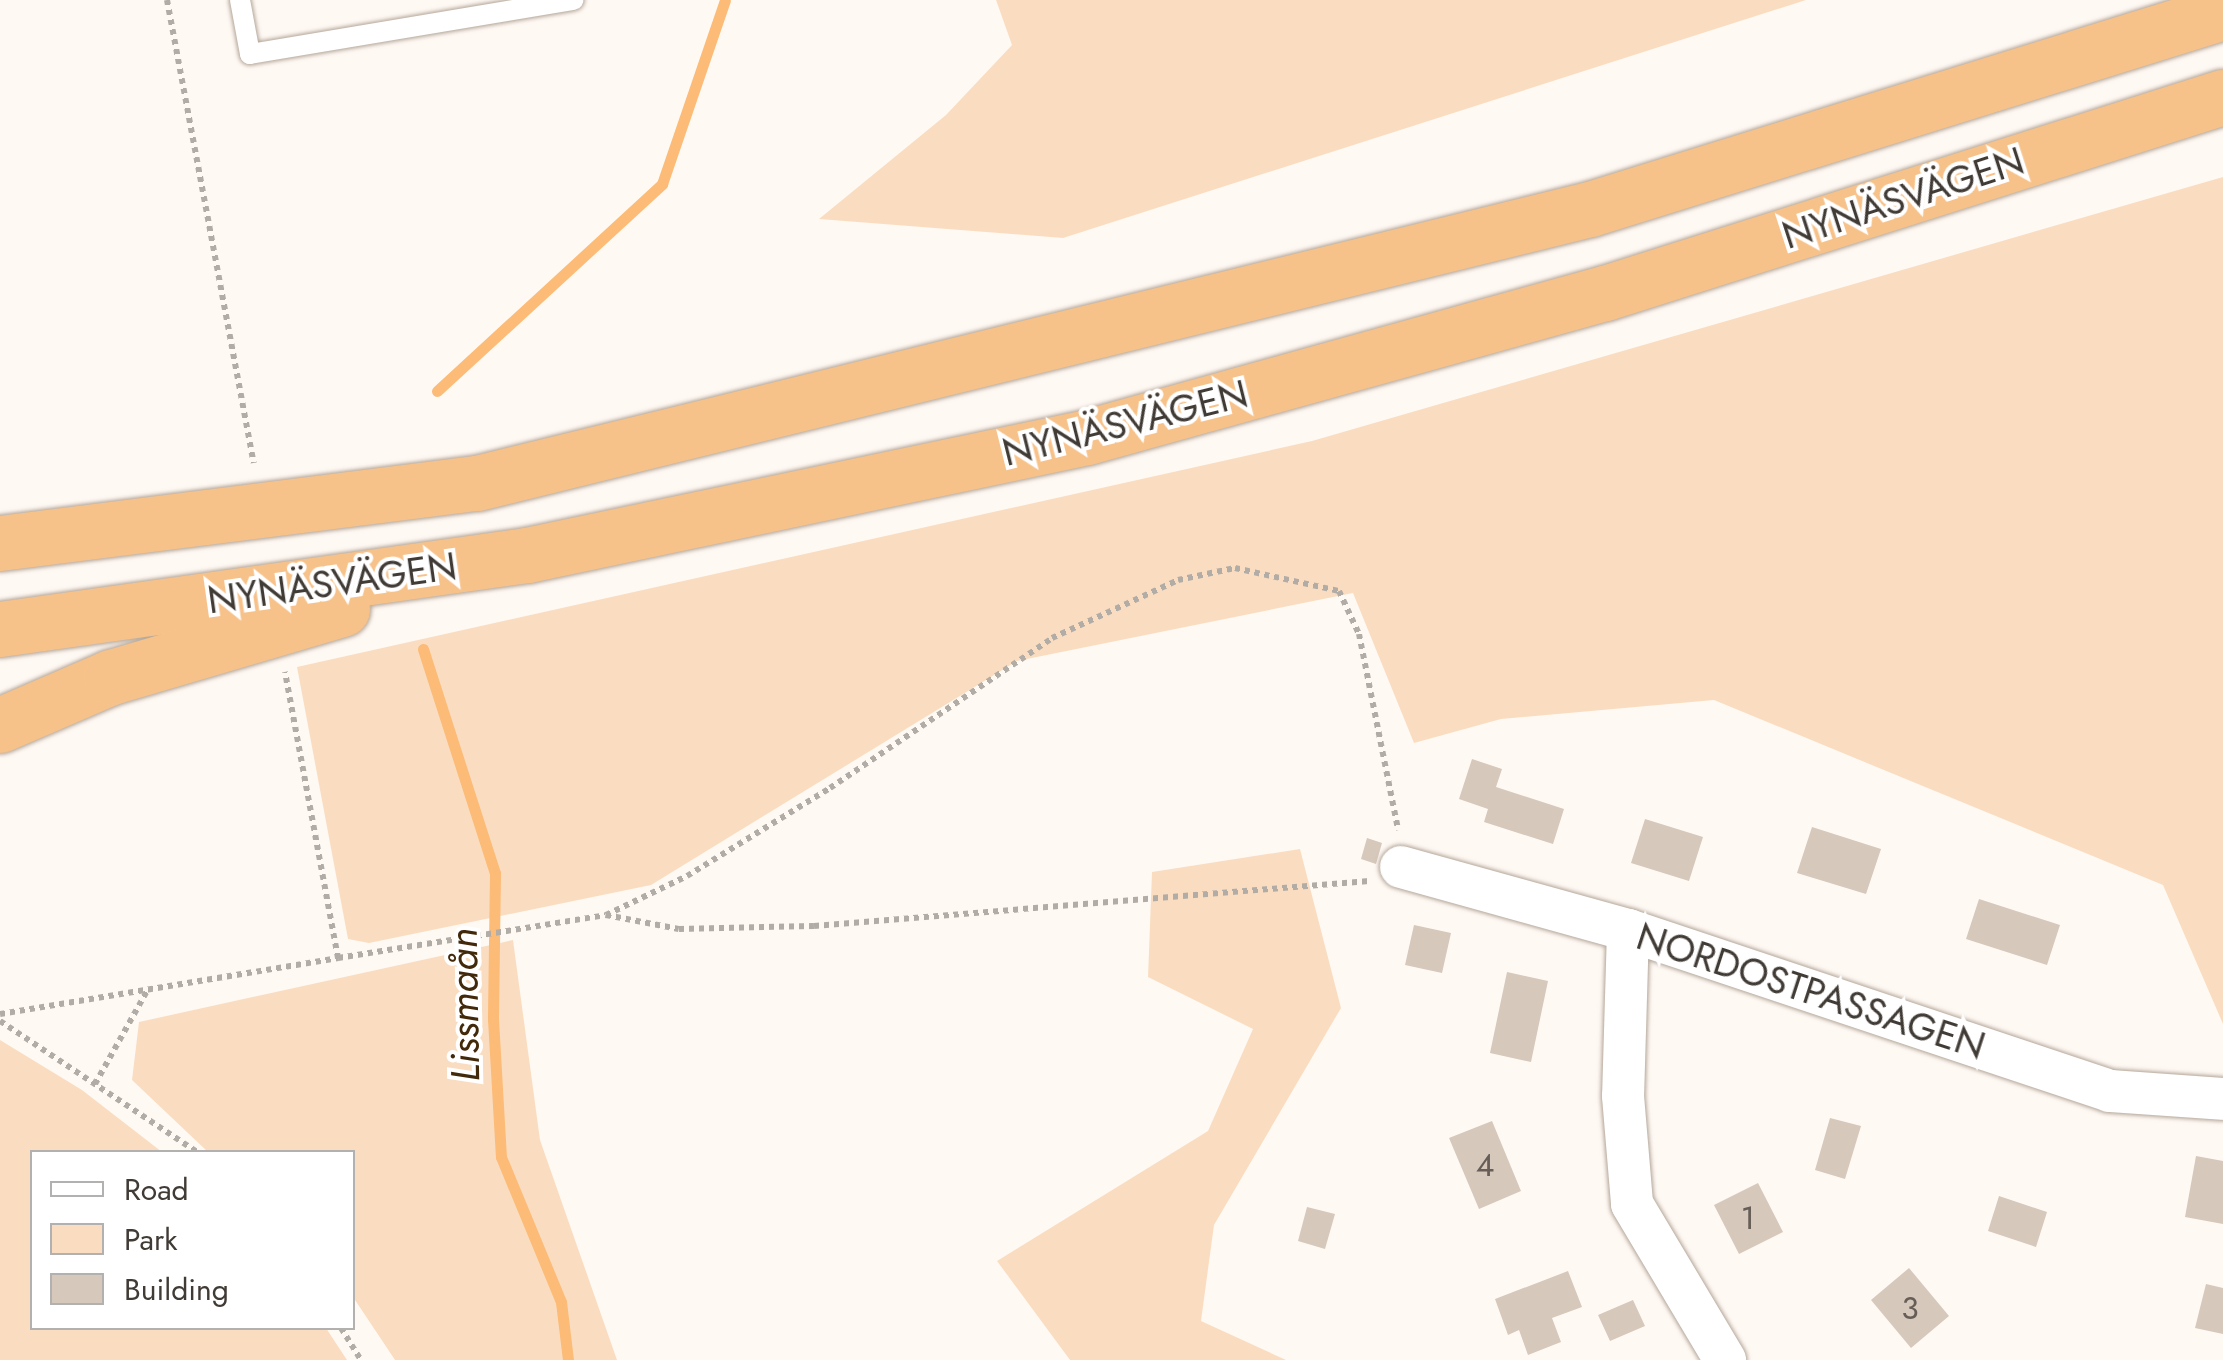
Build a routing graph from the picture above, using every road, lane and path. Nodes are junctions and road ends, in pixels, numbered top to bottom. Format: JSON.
{"nodes":[{"id":1,"x":167,"y":0,"type":"edge"},
{"id":2,"x":240,"y":0,"type":"edge"},
{"id":3,"x":574,"y":0,"type":"edge"},
{"id":4,"x":2223,"y":12,"type":"edge"},
{"id":5,"x":2223,"y":97,"type":"edge"},
{"id":6,"x":254,"y":463,"type":"dead end"},
{"id":7,"x":0,"y":543,"type":"edge"},
{"id":8,"x":527,"y":555,"type":"junction"},
{"id":9,"x":0,"y":629,"type":"edge"},
{"id":10,"x":285,"y":670,"type":"dead end"},
{"id":11,"x":0,"y":725,"type":"edge"},
{"id":12,"x":1401,"y":867,"type":"junction"},
{"id":13,"x":606,"y":915,"type":"junction"},
{"id":14,"x":1628,"y":930,"type":"junction"},
{"id":15,"x":338,"y":958,"type":"junction"},
{"id":16,"x":148,"y":989,"type":"junction"},
{"id":17,"x":0,"y":1017,"type":"edge"},
{"id":18,"x":95,"y":1084,"type":"junction"},
{"id":19,"x":2223,"y":1099,"type":"edge"},
{"id":20,"x":194,"y":1150,"type":"edge"},
{"id":21,"x":342,"y":1330,"type":"edge"},
{"id":22,"x":361,"y":1360,"type":"edge"},
{"id":23,"x":1725,"y":1360,"type":"edge"}],
"edges":[{"from":1,"to":6,"type":"path"},
{"from":2,"to":3,"type":"lane"},
{"from":4,"to":7,"type":"highway"},
{"from":5,"to":8,"type":"highway","name":"NYNÄSVÄGEN"},
{"from":8,"to":9,"type":"highway","name":"NYNÄSVÄGEN"},
{"from":8,"to":11,"type":"highway"},
{"from":10,"to":15,"type":"path"},
{"from":12,"to":13,"type":"path"},
{"from":12,"to":13,"type":"path"},
{"from":12,"to":14,"type":"street","name":"NORDOSTPASSAGEN"},
{"from":13,"to":15,"type":"path"},
{"from":14,"to":19,"type":"street","name":"NORDOSTPASSAGEN"},
{"from":14,"to":23,"type":"street"},
{"from":15,"to":16,"type":"path"},
{"from":16,"to":17,"type":"path"},
{"from":16,"to":18,"type":"path"},
{"from":17,"to":18,"type":"path"},
{"from":18,"to":20,"type":"path"},
{"from":21,"to":22,"type":"path"}]}
